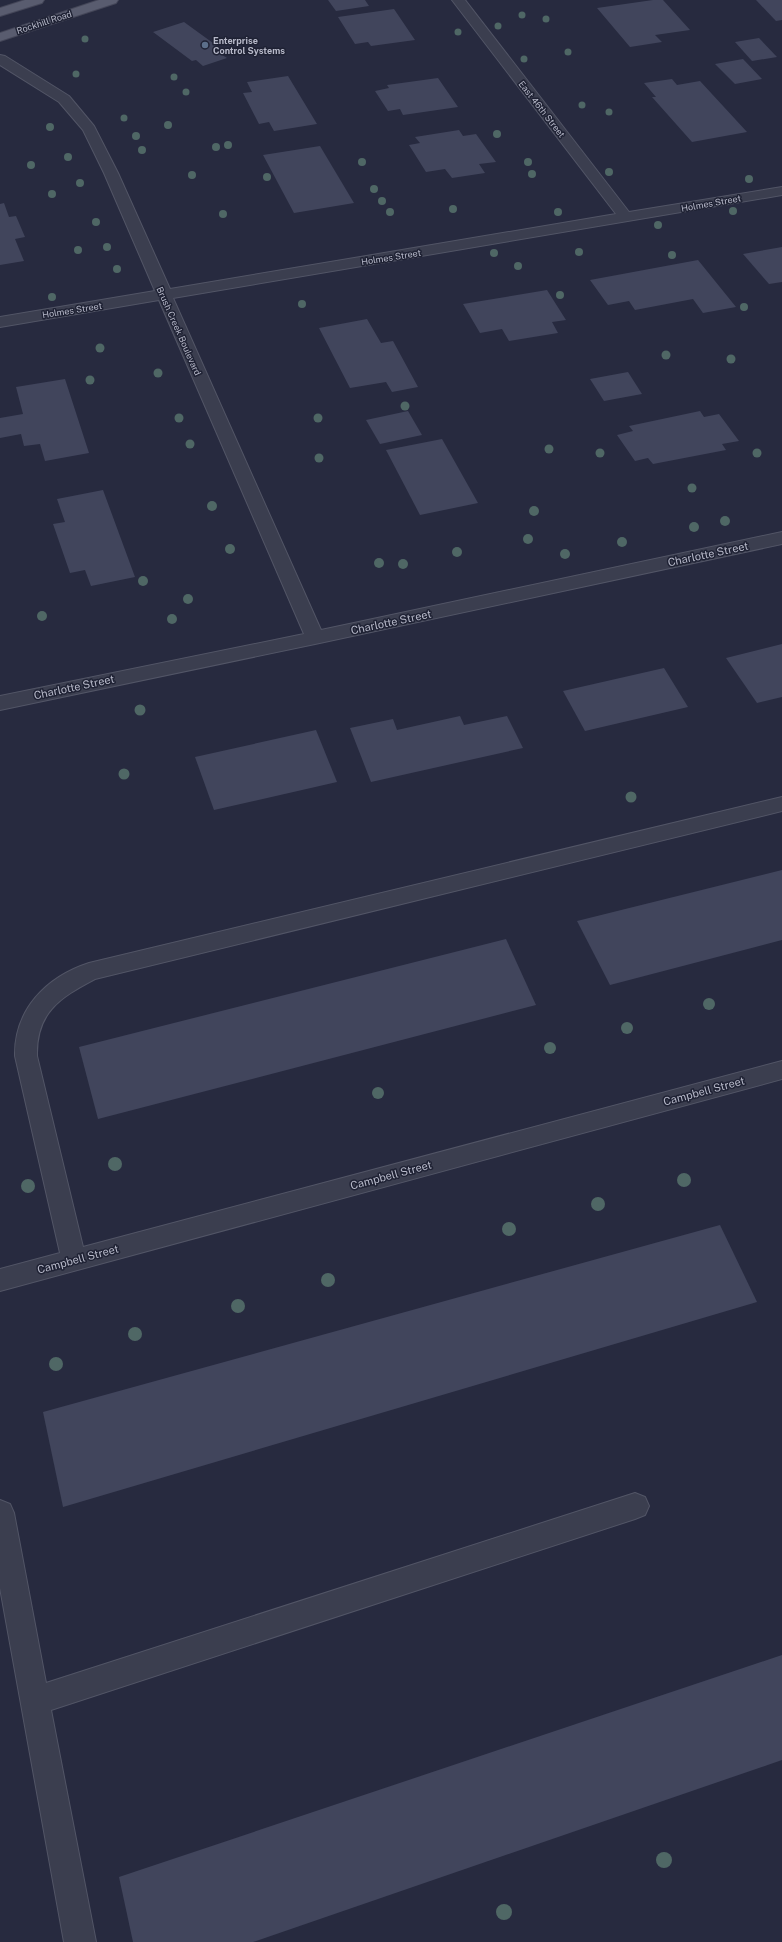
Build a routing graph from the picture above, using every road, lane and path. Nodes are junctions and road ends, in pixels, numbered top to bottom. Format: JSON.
{"nodes":[{"id":1,"x":38,"y":0,"type":"edge"},
{"id":2,"x":112,"y":0,"type":"edge"},
{"id":3,"x":473,"y":0,"type":"edge"},
{"id":4,"x":458,"y":1,"type":"edge"},
{"id":5,"x":0,"y":12,"type":"edge"},
{"id":6,"x":0,"y":37,"type":"edge"},
{"id":7,"x":0,"y":59,"type":"edge"},
{"id":8,"x":782,"y":191,"type":"edge"},
{"id":9,"x":626,"y":218,"type":"junction"},
{"id":10,"x":164,"y":296,"type":"junction"},
{"id":11,"x":0,"y":322,"type":"edge"},
{"id":12,"x":782,"y":538,"type":"edge"},
{"id":13,"x":315,"y":638,"type":"junction"},
{"id":14,"x":0,"y":703,"type":"edge"},
{"id":15,"x":782,"y":804,"type":"edge"},
{"id":16,"x":782,"y":1070,"type":"edge"},
{"id":17,"x":74,"y":1260,"type":"junction"},
{"id":18,"x":0,"y":1280,"type":"edge"},
{"id":19,"x":635,"y":1506,"type":"dead end"},
{"id":20,"x":0,"y":1513,"type":"edge"},
{"id":21,"x":36,"y":1701,"type":"junction"},
{"id":22,"x":80,"y":1942,"type":"edge"}],
"edges":[{"from":1,"to":5,"type":"main road"},
{"from":2,"to":6,"type":"main road","name":"Rockhill Road"},
{"from":3,"to":4,"type":"street"},
{"from":4,"to":9,"type":"street","name":"East 46th Street"},
{"from":7,"to":10,"type":"street","name":"Brush Creek Boulevard"},
{"from":8,"to":9,"type":"street","name":"Holmes Street"},
{"from":9,"to":10,"type":"street","name":"Holmes Street"},
{"from":10,"to":11,"type":"street","name":"Holmes Street"},
{"from":10,"to":13,"type":"street","name":"Brush Creek Boulevard"},
{"from":12,"to":13,"type":"street","name":"Charlotte Street"},
{"from":13,"to":14,"type":"street","name":"Charlotte Street"},
{"from":15,"to":17,"type":"street"},
{"from":16,"to":17,"type":"street","name":"Campbell Street"},
{"from":17,"to":18,"type":"street","name":"Campbell Street"},
{"from":19,"to":21,"type":"street"},
{"from":20,"to":21,"type":"street"},
{"from":21,"to":22,"type":"street"}]}
